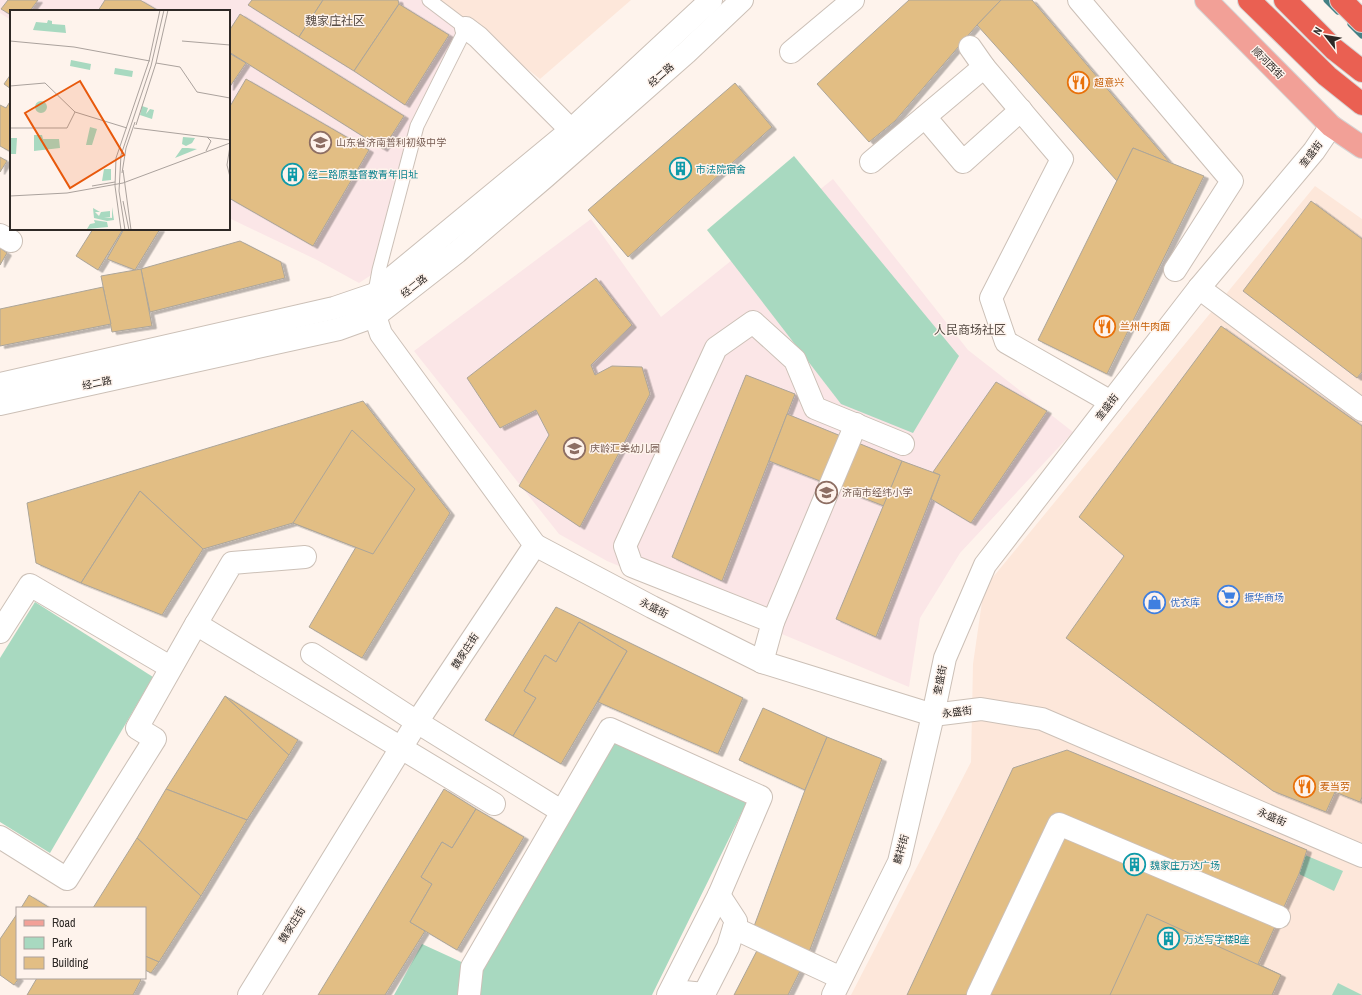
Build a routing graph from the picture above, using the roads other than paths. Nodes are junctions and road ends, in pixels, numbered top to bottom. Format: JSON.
{"nodes":[{"id":1,"x":428,"y":0,"type":"edge"},
{"id":2,"x":711,"y":0,"type":"edge"},
{"id":3,"x":742,"y":0,"type":"edge"},
{"id":4,"x":852,"y":0,"type":"edge"},
{"id":5,"x":1079,"y":0,"type":"edge"},
{"id":6,"x":1206,"y":0,"type":"edge"},
{"id":7,"x":1249,"y":0,"type":"edge"},
{"id":8,"x":1285,"y":0,"type":"edge"},
{"id":9,"x":1341,"y":0,"type":"edge"},
{"id":10,"x":1362,"y":21,"type":"edge"},
{"id":11,"x":466,"y":28,"type":"junction"},
{"id":12,"x":970,"y":47,"type":"dead end"},
{"id":13,"x":791,"y":52,"type":"dead end"},
{"id":14,"x":984,"y":66,"type":"junction"},
{"id":15,"x":1362,"y":71,"type":"edge"},
{"id":16,"x":1362,"y":104,"type":"edge"},
{"id":17,"x":1021,"y":110,"type":"junction"},
{"id":18,"x":925,"y":117,"type":"junction"},
{"id":19,"x":1331,"y":126,"type":"junction"},
{"id":20,"x":571,"y":130,"type":"junction"},
{"id":21,"x":1362,"y":141,"type":"edge"},
{"id":22,"x":1362,"y":147,"type":"edge"},
{"id":23,"x":871,"y":162,"type":"dead end"},
{"id":24,"x":1176,"y":270,"type":"dead end"},
{"id":25,"x":1199,"y":288,"type":"junction"},
{"id":26,"x":375,"y":294,"type":"junction"},
{"id":27,"x":376,"y":316,"type":"junction"},
{"id":28,"x":0,"y":384,"type":"edge"},
{"id":29,"x":1110,"y":402,"type":"junction"},
{"id":30,"x":0,"y":404,"type":"edge"},
{"id":31,"x":1362,"y":410,"type":"edge"},
{"id":32,"x":856,"y":424,"type":"junction"},
{"id":33,"x":903,"y":444,"type":"dead end"},
{"id":34,"x":535,"y":545,"type":"junction"},
{"id":35,"x":305,"y":557,"type":"dead end"},
{"id":36,"x":773,"y":622,"type":"junction"},
{"id":37,"x":196,"y":624,"type":"junction"},
{"id":38,"x":0,"y":632,"type":"edge"},
{"id":39,"x":312,"y":654,"type":"dead end"},
{"id":40,"x":762,"y":662,"type":"junction"},
{"id":41,"x":170,"y":667,"type":"junction"},
{"id":42,"x":933,"y":715,"type":"junction"},
{"id":43,"x":417,"y":722,"type":"junction"},
{"id":44,"x":402,"y":748,"type":"junction"},
{"id":45,"x":494,"y":804,"type":"dead end"},
{"id":46,"x":561,"y":811,"type":"junction"},
{"id":47,"x":0,"y":837,"type":"edge"},
{"id":48,"x":1362,"y":856,"type":"edge"},
{"id":49,"x":719,"y":895,"type":"junction"},
{"id":50,"x":1279,"y":917,"type":"dead end"},
{"id":51,"x":734,"y":928,"type":"junction"},
{"id":52,"x":837,"y":987,"type":"edge"},
{"id":53,"x":676,"y":994,"type":"edge"},
{"id":54,"x":249,"y":995,"type":"edge"},
{"id":55,"x":469,"y":995,"type":"edge"},
{"id":56,"x":978,"y":995,"type":"edge"}],
"edges":[{"from":1,"to":11,"type":"lane"},
{"from":2,"to":20,"type":"street","name":"经二路"},
{"from":3,"to":27,"type":"street","name":"经二路"},
{"from":4,"to":13,"type":"street"},
{"from":5,"to":24,"type":"street"},
{"from":6,"to":19,"type":"main road","name":"顺河西街"},
{"from":7,"to":16,"type":"highway"},
{"from":8,"to":15,"type":"highway"},
{"from":9,"to":10,"type":"highway"},
{"from":11,"to":20,"type":"street"},
{"from":11,"to":26,"type":"lane"},
{"from":12,"to":14,"type":"street"},
{"from":14,"to":17,"type":"street"},
{"from":14,"to":18,"type":"street"},
{"from":17,"to":18,"type":"street"},
{"from":17,"to":29,"type":"street"},
{"from":18,"to":23,"type":"street"},
{"from":19,"to":21,"type":"main road","name":"顺河西街"},
{"from":19,"to":22,"type":"main road","name":"顺河西街"},
{"from":19,"to":25,"type":"street","name":"奎盛街"},
{"from":20,"to":26,"type":"street","name":"经二路"},
{"from":25,"to":29,"type":"street","name":"奎盛街"},
{"from":25,"to":31,"type":"street"},
{"from":26,"to":28,"type":"street","name":"经二路"},
{"from":27,"to":30,"type":"street","name":"经二路"},
{"from":27,"to":34,"type":"street"},
{"from":29,"to":42,"type":"street","name":"奎盛街"},
{"from":32,"to":33,"type":"street"},
{"from":32,"to":36,"type":"street"},
{"from":32,"to":36,"type":"street"},
{"from":34,"to":40,"type":"street","name":"永盛街"},
{"from":34,"to":43,"type":"street","name":"魏家庄街"},
{"from":35,"to":37,"type":"street"},
{"from":36,"to":40,"type":"street"},
{"from":37,"to":41,"type":"street"},
{"from":37,"to":44,"type":"street"},
{"from":38,"to":41,"type":"street"},
{"from":39,"to":43,"type":"street"},
{"from":40,"to":42,"type":"street","name":"永盛街"},
{"from":41,"to":47,"type":"street"},
{"from":42,"to":48,"type":"street","name":"永盛街"},
{"from":42,"to":52,"type":"street","name":"麟祥街"},
{"from":43,"to":44,"type":"street","name":"魏家庄街"},
{"from":43,"to":46,"type":"street"},
{"from":44,"to":45,"type":"street"},
{"from":44,"to":54,"type":"street","name":"魏家庄街"},
{"from":46,"to":49,"type":"street"},
{"from":46,"to":55,"type":"street"},
{"from":49,"to":51,"type":"street"},
{"from":49,"to":53,"type":"street"},
{"from":50,"to":56,"type":"street"},
{"from":51,"to":52,"type":"street"},
{"from":51,"to":53,"type":"street"}]}
